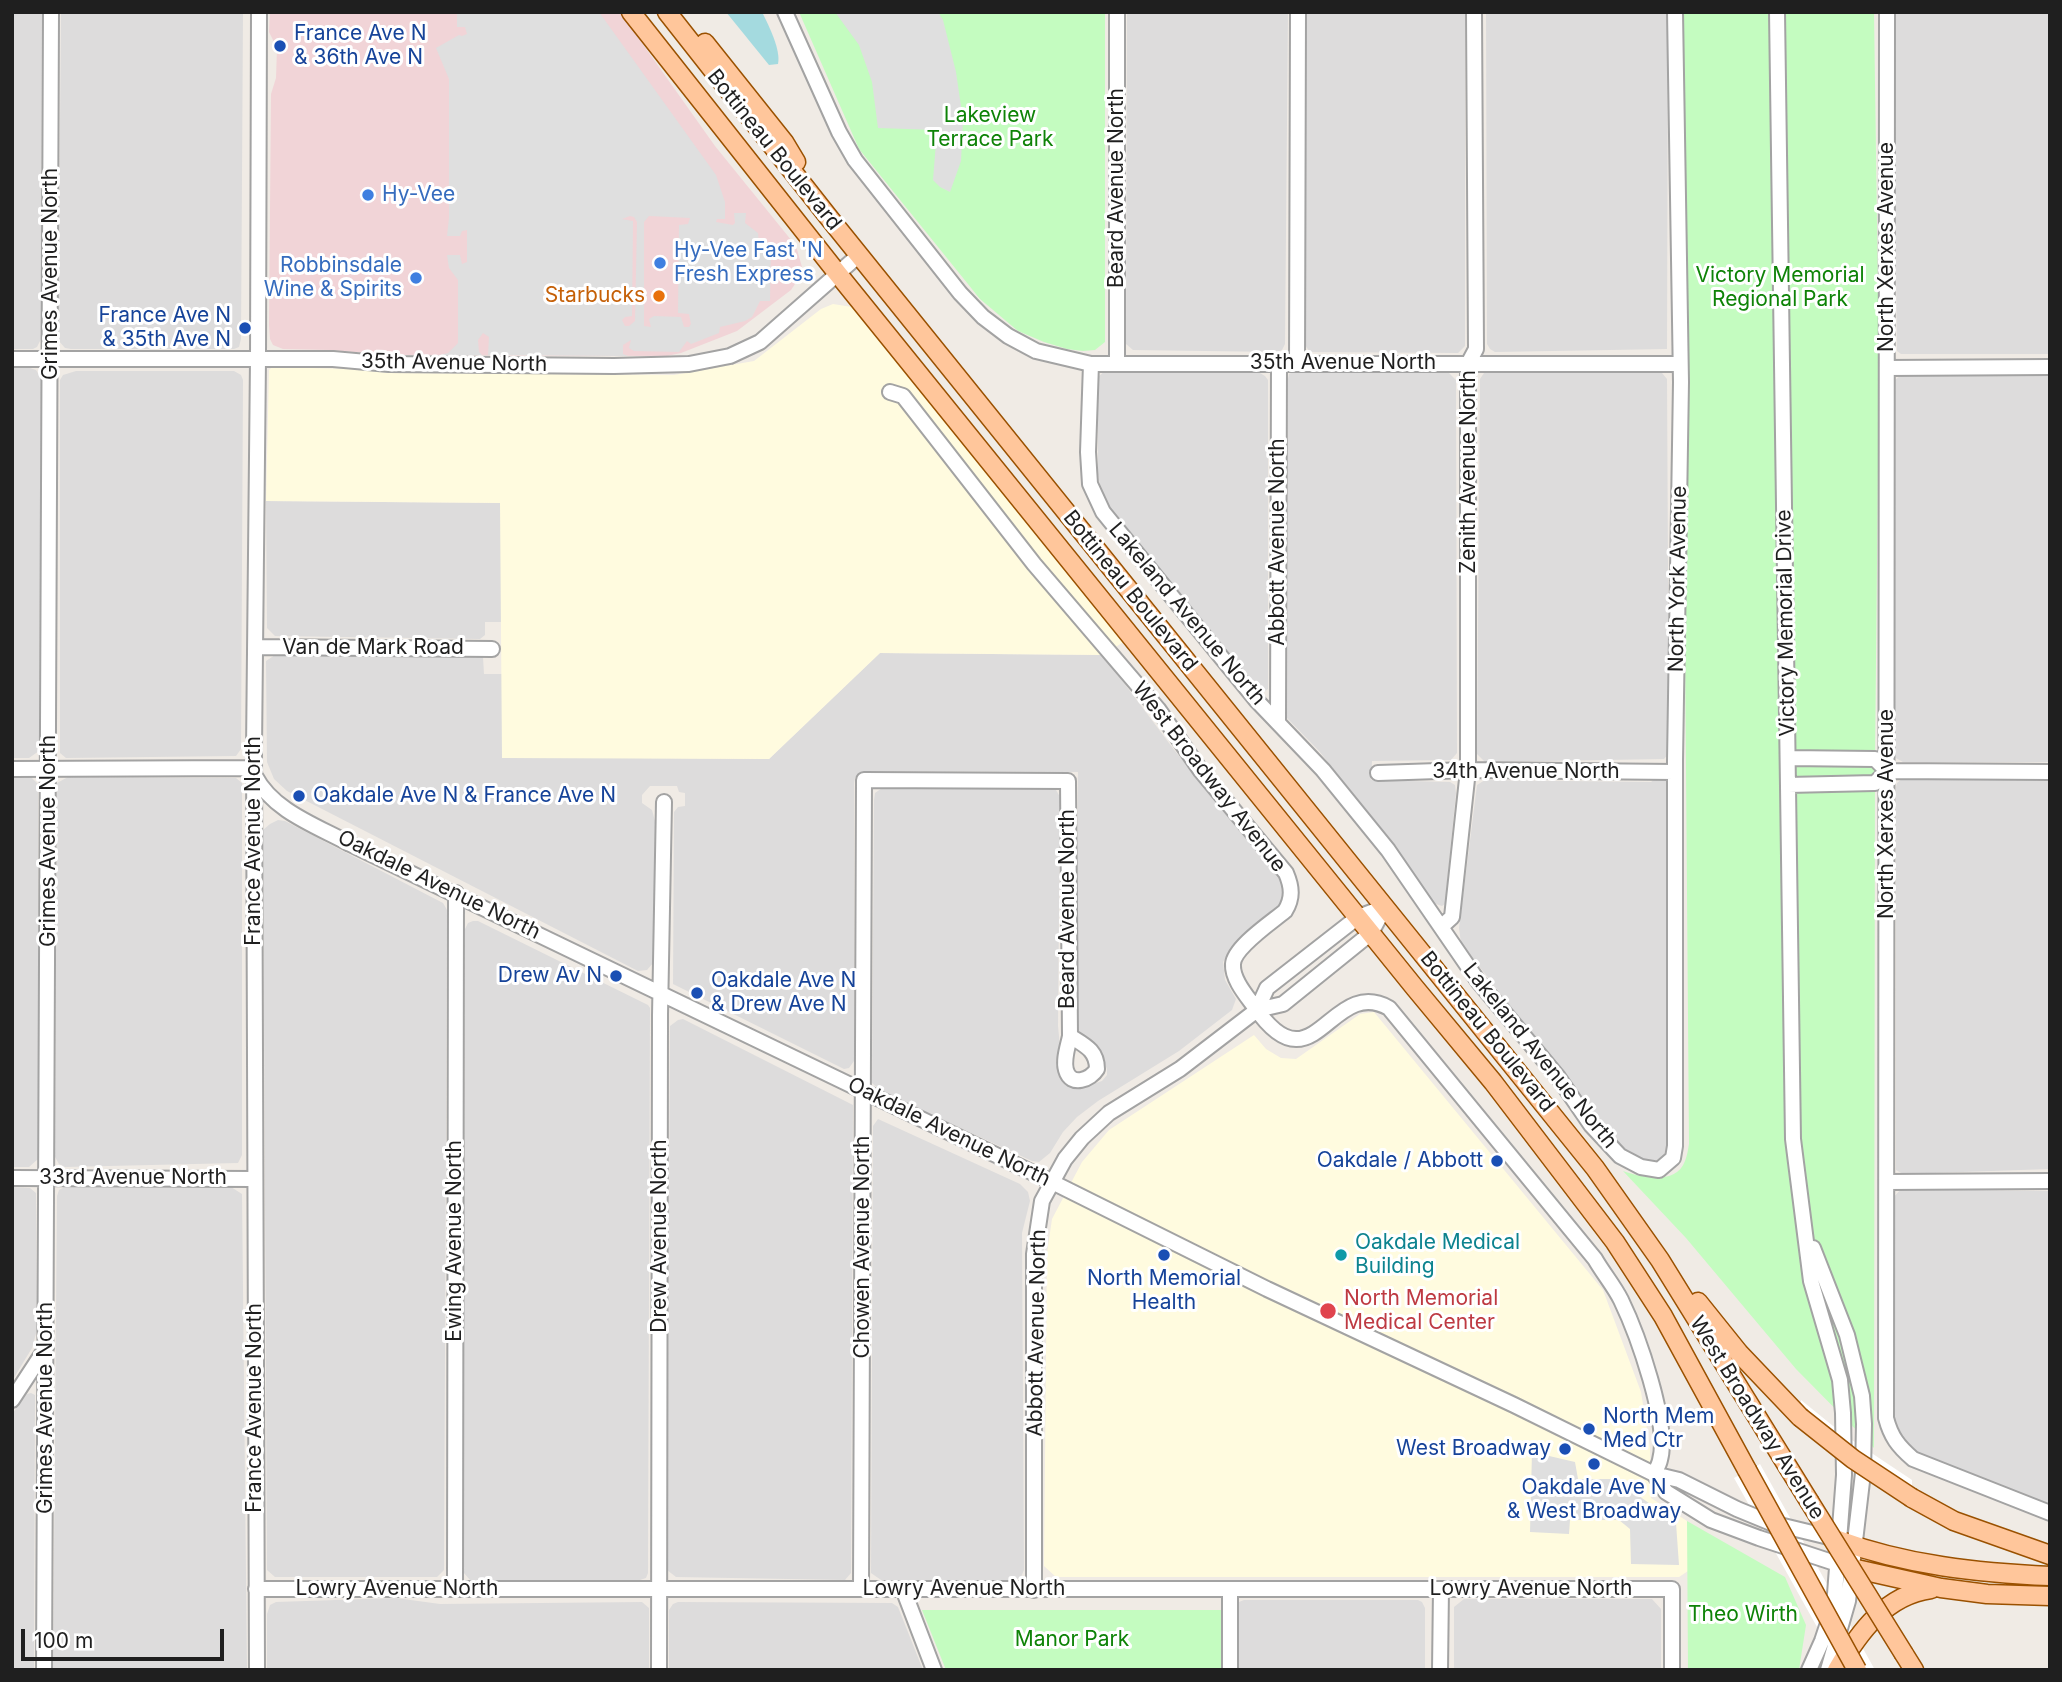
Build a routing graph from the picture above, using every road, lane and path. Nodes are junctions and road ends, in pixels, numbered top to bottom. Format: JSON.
{"nodes":[{"id":1,"x":51,"y":12,"type":"edge"},
{"id":2,"x":259,"y":12,"type":"edge"},
{"id":3,"x":631,"y":12,"type":"edge"},
{"id":4,"x":667,"y":12,"type":"edge"},
{"id":5,"x":680,"y":12,"type":"edge"},
{"id":6,"x":785,"y":12,"type":"edge"},
{"id":7,"x":1117,"y":12,"type":"edge"},
{"id":8,"x":1298,"y":12,"type":"edge"},
{"id":9,"x":1474,"y":12,"type":"edge"},
{"id":10,"x":1675,"y":12,"type":"edge"},
{"id":11,"x":1777,"y":12,"type":"edge"},
{"id":12,"x":1887,"y":12,"type":"edge"},
{"id":13,"x":830,"y":219,"type":"junction"},
{"id":14,"x":859,"y":256,"type":"junction"},
{"id":15,"x":838,"y":274,"type":"junction"},
{"id":16,"x":12,"y":359,"type":"edge"},
{"id":17,"x":51,"y":359,"type":"junction"},
{"id":18,"x":258,"y":359,"type":"junction"},
{"id":19,"x":1117,"y":363,"type":"junction"},
{"id":20,"x":1279,"y":363,"type":"junction"},
{"id":21,"x":1297,"y":363,"type":"junction"},
{"id":22,"x":1468,"y":363,"type":"junction"},
{"id":23,"x":1090,"y":364,"type":"junction"},
{"id":24,"x":1681,"y":364,"type":"junction"},
{"id":25,"x":2050,"y":367,"type":"edge"},
{"id":26,"x":1887,"y":368,"type":"junction"},
{"id":27,"x":890,"y":392,"type":"dead end"},
{"id":28,"x":255,"y":647,"type":"junction"},
{"id":29,"x":492,"y":649,"type":"dead end"},
{"id":30,"x":1278,"y":721,"type":"junction"},
{"id":31,"x":1788,"y":758,"type":"junction"},
{"id":32,"x":12,"y":769,"type":"edge"},
{"id":33,"x":49,"y":769,"type":"junction"},
{"id":34,"x":1468,"y":770,"type":"junction"},
{"id":35,"x":1887,"y":771,"type":"junction"},
{"id":36,"x":255,"y":772,"type":"junction"},
{"id":37,"x":1675,"y":772,"type":"junction"},
{"id":38,"x":2050,"y":772,"type":"edge"},
{"id":39,"x":1378,"y":773,"type":"dead end"},
{"id":40,"x":864,"y":780,"type":"joint"},
{"id":41,"x":1788,"y":785,"type":"junction"},
{"id":42,"x":664,"y":802,"type":"dead end"},
{"id":43,"x":456,"y":893,"type":"junction"},
{"id":44,"x":1385,"y":907,"type":"junction"},
{"id":45,"x":1358,"y":918,"type":"junction"},
{"id":46,"x":1441,"y":926,"type":"junction"},
{"id":47,"x":1371,"y":933,"type":"junction"},
{"id":48,"x":661,"y":994,"type":"junction"},
{"id":49,"x":1257,"y":1010,"type":"junction"},
{"id":50,"x":1070,"y":1036,"type":"dead end"},
{"id":51,"x":864,"y":1091,"type":"junction"},
{"id":52,"x":1675,"y":1146,"type":"joint"},
{"id":53,"x":1554,"y":1161,"type":"joint"},
{"id":54,"x":1595,"y":1168,"type":"joint"},
{"id":55,"x":12,"y":1178,"type":"edge"},
{"id":56,"x":48,"y":1178,"type":"junction"},
{"id":57,"x":254,"y":1179,"type":"junction"},
{"id":58,"x":2050,"y":1181,"type":"edge"},
{"id":59,"x":1052,"y":1182,"type":"junction"},
{"id":60,"x":1887,"y":1182,"type":"junction"},
{"id":61,"x":1629,"y":1215,"type":"junction"},
{"id":62,"x":1807,"y":1233,"type":"junction"},
{"id":63,"x":47,"y":1346,"type":"junction"},
{"id":64,"x":12,"y":1400,"type":"edge"},
{"id":65,"x":1654,"y":1474,"type":"junction"},
{"id":66,"x":2050,"y":1513,"type":"edge"},
{"id":67,"x":1838,"y":1540,"type":"junction"},
{"id":68,"x":1856,"y":1546,"type":"junction"},
{"id":69,"x":2050,"y":1556,"type":"edge"},
{"id":70,"x":1844,"y":1566,"type":"junction"},
{"id":71,"x":2041,"y":1576,"type":"edge"},
{"id":72,"x":256,"y":1588,"type":"junction"},
{"id":73,"x":454,"y":1588,"type":"junction"},
{"id":74,"x":659,"y":1588,"type":"junction"},
{"id":75,"x":903,"y":1588,"type":"junction"},
{"id":76,"x":1941,"y":1588,"type":"junction"},
{"id":77,"x":2050,"y":1588,"type":"edge"},
{"id":78,"x":861,"y":1589,"type":"junction"},
{"id":79,"x":1230,"y":1589,"type":"junction"},
{"id":80,"x":1441,"y":1589,"type":"junction"},
{"id":81,"x":1034,"y":1590,"type":"junction"},
{"id":82,"x":2050,"y":1596,"type":"edge"},
{"id":83,"x":44,"y":1670,"type":"edge"},
{"id":84,"x":257,"y":1670,"type":"edge"},
{"id":85,"x":659,"y":1670,"type":"edge"},
{"id":86,"x":934,"y":1670,"type":"edge"},
{"id":87,"x":1230,"y":1670,"type":"edge"},
{"id":88,"x":1440,"y":1670,"type":"edge"},
{"id":89,"x":1672,"y":1670,"type":"edge"},
{"id":90,"x":1809,"y":1670,"type":"edge"},
{"id":91,"x":1828,"y":1670,"type":"edge"},
{"id":92,"x":1837,"y":1670,"type":"edge"},
{"id":93,"x":1857,"y":1670,"type":"edge"},
{"id":94,"x":1914,"y":1670,"type":"edge"}],
"edges":[{"from":1,"to":17,"type":"street","name":"Grimes Avenue North"},
{"from":2,"to":18,"type":"street","name":"France Avenue North"},
{"from":3,"to":15,"type":"main road","name":"Bottineau Boulevard"},
{"from":4,"to":13,"type":"main road","name":"Bottineau Boulevard"},
{"from":5,"to":13,"type":"main road"},
{"from":6,"to":23,"type":"street"},
{"from":7,"to":19,"type":"street","name":"Beard Avenue North"},
{"from":8,"to":21,"type":"street"},
{"from":9,"to":22,"type":"street","name":"Zenith Avenue North"},
{"from":10,"to":24,"type":"street","name":"North York Avenue"},
{"from":11,"to":31,"type":"street","name":"Victory Memorial Drive"},
{"from":12,"to":26,"type":"street","name":"North Xerxes Avenue"},
{"from":13,"to":14,"type":"main road","name":"Bottineau Boulevard"},
{"from":14,"to":15,"type":"street","name":"35th Avenue North"},
{"from":14,"to":44,"type":"main road","name":"Bottineau Boulevard"},
{"from":15,"to":18,"type":"street","name":"35th Avenue North"},
{"from":15,"to":45,"type":"main road","name":"Bottineau Boulevard"},
{"from":16,"to":17,"type":"street","name":"35th Avenue North"},
{"from":17,"to":18,"type":"street","name":"35th Avenue North"},
{"from":17,"to":33,"type":"street","name":"Grimes Avenue North"},
{"from":18,"to":28,"type":"street","name":"France Avenue North"},
{"from":19,"to":20,"type":"street","name":"35th Avenue North"},
{"from":19,"to":23,"type":"street","name":"35th Avenue North"},
{"from":20,"to":21,"type":"street","name":"35th Avenue North"},
{"from":20,"to":30,"type":"street","name":"Abbott Avenue North"},
{"from":21,"to":22,"type":"street","name":"35th Avenue North"},
{"from":22,"to":24,"type":"street","name":"35th Avenue North"},
{"from":22,"to":34,"type":"street","name":"Zenith Avenue North"},
{"from":23,"to":30,"type":"street","name":"Lakeland Avenue North"},
{"from":24,"to":37,"type":"street","name":"North York Avenue"},
{"from":25,"to":26,"type":"street"},
{"from":26,"to":35,"type":"street","name":"North Xerxes Avenue"},
{"from":27,"to":49,"type":"street","name":"West Broadway Avenue"},
{"from":28,"to":29,"type":"street","name":"Van de Mark Road"},
{"from":28,"to":36,"type":"street","name":"France Avenue North"},
{"from":30,"to":46,"type":"street","name":"Lakeland Avenue North"},
{"from":31,"to":35,"type":"street"},
{"from":31,"to":41,"type":"street","name":"Victory Memorial Drive"},
{"from":32,"to":33,"type":"street"},
{"from":33,"to":36,"type":"street"},
{"from":33,"to":56,"type":"street","name":"Grimes Avenue North"},
{"from":34,"to":37,"type":"street","name":"34th Avenue North"},
{"from":34,"to":39,"type":"street","name":"34th Avenue North"},
{"from":34,"to":46,"type":"street","name":"Zenith Avenue North"},
{"from":35,"to":38,"type":"street"},
{"from":35,"to":41,"type":"street"},
{"from":35,"to":60,"type":"street","name":"North Xerxes Avenue"},
{"from":36,"to":43,"type":"street","name":"Oakdale Avenue North"},
{"from":36,"to":57,"type":"street","name":"France Avenue North"},
{"from":37,"to":52,"type":"street","name":"North York Avenue"},
{"from":40,"to":50,"type":"street","name":"Beard Avenue North"},
{"from":40,"to":51,"type":"street","name":"Chowen Avenue North"},
{"from":41,"to":62,"type":"street","name":"Victory Memorial Drive"},
{"from":42,"to":48,"type":"street","name":"Drew Avenue North"},
{"from":43,"to":48,"type":"street","name":"Oakdale Avenue North"},
{"from":43,"to":73,"type":"street","name":"Ewing Avenue North"},
{"from":44,"to":45,"type":"street","name":"Abbott Avenue North"},
{"from":44,"to":47,"type":"street","name":"Abbott Avenue North"},
{"from":44,"to":54,"type":"main road","name":"Bottineau Boulevard"},
{"from":45,"to":47,"type":"main road","name":"Bottineau Boulevard"},
{"from":45,"to":49,"type":"street","name":"Abbott Avenue North"},
{"from":46,"to":52,"type":"street","name":"Lakeland Avenue North"},
{"from":47,"to":49,"type":"street","name":"Abbott Avenue North"},
{"from":47,"to":53,"type":"main road","name":"Bottineau Boulevard"},
{"from":48,"to":51,"type":"street","name":"Oakdale Avenue North"},
{"from":48,"to":74,"type":"street","name":"Drew Avenue North"},
{"from":49,"to":59,"type":"street","name":"Abbott Avenue North"},
{"from":49,"to":65,"type":"street","name":"West Broadway Avenue"},
{"from":51,"to":59,"type":"street","name":"Oakdale Avenue North"},
{"from":51,"to":78,"type":"street","name":"Chowen Avenue North"},
{"from":53,"to":93,"type":"main road","name":"West Broadway Avenue","bridge":true},
{"from":54,"to":61,"type":"main road","name":"West Broadway Avenue"},
{"from":55,"to":56,"type":"street","name":"33rd Avenue North"},
{"from":56,"to":57,"type":"street","name":"33rd Avenue North"},
{"from":56,"to":63,"type":"street","name":"Grimes Avenue North"},
{"from":57,"to":72,"type":"street","name":"France Avenue North"},
{"from":58,"to":60,"type":"street"},
{"from":59,"to":65,"type":"street","name":"Oakdale Avenue North"},
{"from":59,"to":81,"type":"street","name":"Abbott Avenue North"},
{"from":60,"to":66,"type":"street","name":"North Xerxes Avenue"},
{"from":61,"to":69,"type":"main road","bridge":true},
{"from":61,"to":94,"type":"main road","name":"West Broadway Avenue","bridge":true},
{"from":62,"to":67,"type":"street"},
{"from":62,"to":68,"type":"street"},
{"from":63,"to":64,"type":"street"},
{"from":63,"to":83,"type":"street","name":"Grimes Avenue North"},
{"from":65,"to":67,"type":"street","name":"Oakdale Avenue North"},
{"from":65,"to":70,"type":"street","name":"Oakdale Avenue North"},
{"from":67,"to":68,"type":"main road"},
{"from":67,"to":70,"type":"street"},
{"from":68,"to":70,"type":"street"},
{"from":68,"to":71,"type":"main road"},
{"from":70,"to":76,"type":"main road"},
{"from":70,"to":90,"type":"street"},
{"from":70,"to":91,"type":"street"},
{"from":71,"to":77,"type":"street"},
{"from":72,"to":73,"type":"street","name":"Lowry Avenue North"},
{"from":72,"to":84,"type":"street","name":"France Avenue North"},
{"from":73,"to":74,"type":"street","name":"Lowry Avenue North"},
{"from":74,"to":78,"type":"street","name":"Lowry Avenue North"},
{"from":74,"to":85,"type":"street","name":"Drew Avenue North"},
{"from":75,"to":78,"type":"street","name":"Lowry Avenue North"},
{"from":75,"to":81,"type":"street","name":"Lowry Avenue North"},
{"from":75,"to":86,"type":"street"},
{"from":76,"to":82,"type":"main road"},
{"from":76,"to":92,"type":"main road"},
{"from":79,"to":80,"type":"street","name":"Lowry Avenue North"},
{"from":79,"to":81,"type":"street","name":"Lowry Avenue North"},
{"from":79,"to":87,"type":"street"},
{"from":80,"to":88,"type":"street"},
{"from":80,"to":89,"type":"street","name":"Lowry Avenue North"}]}
